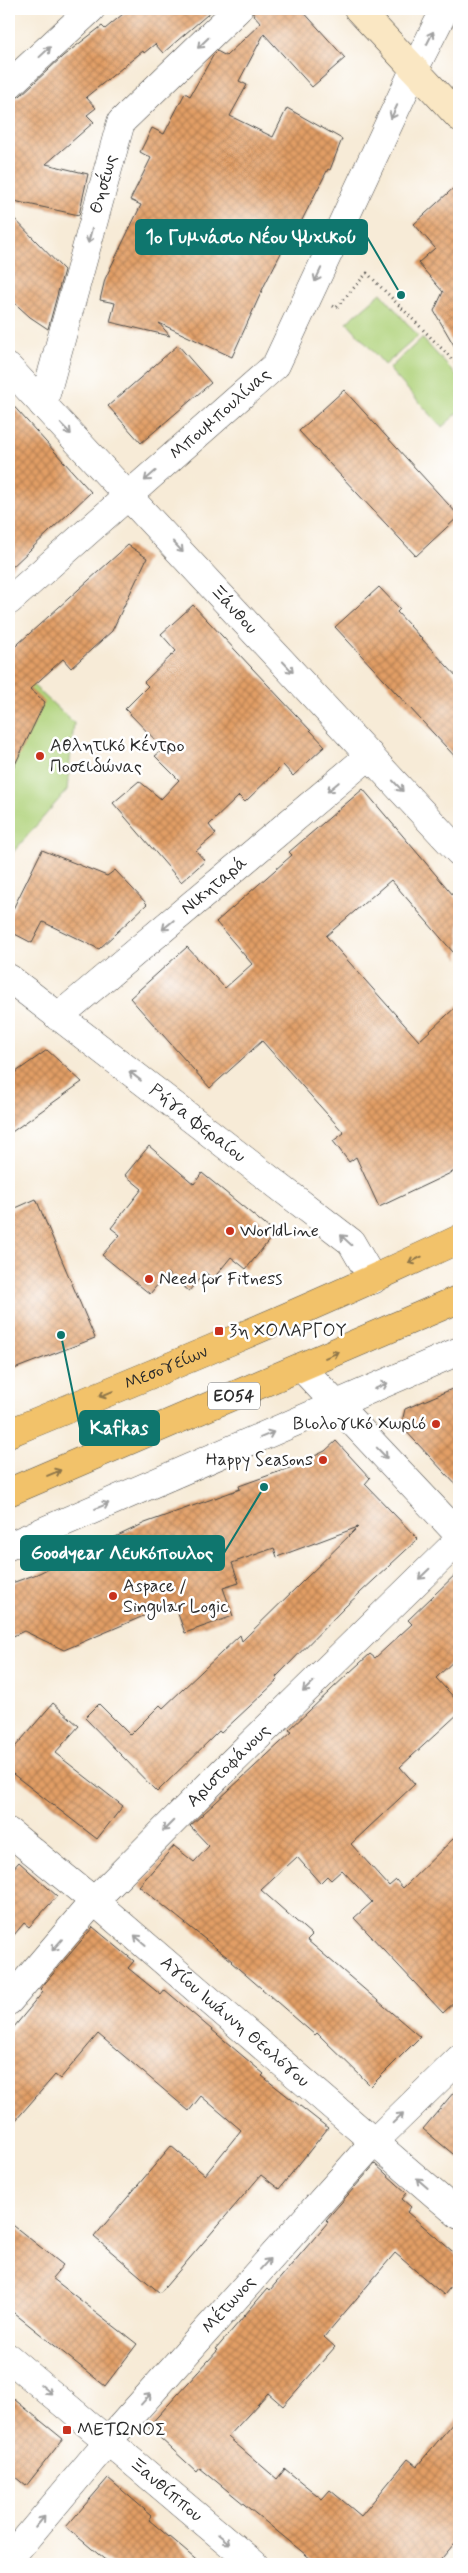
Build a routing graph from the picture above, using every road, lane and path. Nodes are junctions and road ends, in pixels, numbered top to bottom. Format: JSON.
{"nodes":[{"id":1,"x":91,"y":9,"type":"edge"},
{"id":2,"x":238,"y":9,"type":"edge"},
{"id":3,"x":358,"y":9,"type":"edge"},
{"id":4,"x":445,"y":9,"type":"edge"},
{"id":5,"x":415,"y":68,"type":"junction"},
{"id":6,"x":9,"y":85,"type":"edge"},
{"id":7,"x":459,"y":118,"type":"edge"},
{"id":8,"x":310,"y":291,"type":"junction"},
{"id":9,"x":459,"y":366,"type":"edge"},
{"id":10,"x":9,"y":368,"type":"edge"},
{"id":11,"x":43,"y":405,"type":"junction"},
{"id":12,"x":129,"y":495,"type":"junction"},
{"id":13,"x":9,"y":601,"type":"edge"},
{"id":14,"x":370,"y":755,"type":"junction"},
{"id":15,"x":459,"y":852,"type":"edge"},
{"id":16,"x":9,"y":978,"type":"edge"},
{"id":17,"x":58,"y":1017,"type":"junction"},
{"id":18,"x":459,"y":1239,"type":"edge"},
{"id":19,"x":373,"y":1280,"type":"junction"},
{"id":20,"x":459,"y":1299,"type":"edge"},
{"id":21,"x":459,"y":1351,"type":"edge"},
{"id":22,"x":302,"y":1368,"type":"junction"},
{"id":23,"x":336,"y":1405,"type":"junction"},
{"id":24,"x":9,"y":1433,"type":"edge"},
{"id":25,"x":9,"y":1492,"type":"edge"},
{"id":26,"x":459,"y":1535,"type":"edge"},
{"id":27,"x":459,"y":1540,"type":"edge"},
{"id":28,"x":9,"y":1546,"type":"edge"},
{"id":29,"x":9,"y":1832,"type":"edge"},
{"id":30,"x":94,"y":1901,"type":"junction"},
{"id":31,"x":9,"y":2000,"type":"edge"},
{"id":32,"x":459,"y":2059,"type":"edge"},
{"id":33,"x":374,"y":2142,"type":"junction"},
{"id":34,"x":459,"y":2215,"type":"edge"},
{"id":35,"x":9,"y":2358,"type":"edge"},
{"id":36,"x":108,"y":2441,"type":"junction"},
{"id":37,"x":9,"y":2559,"type":"edge"},
{"id":38,"x":254,"y":2564,"type":"edge"}],
"edges":[{"from":6,"to":1,"type":"street","one_way":true},
{"from":2,"to":11,"type":"street","name":"Θησέως","one_way":true},
{"from":3,"to":5,"type":"street"},
{"from":5,"to":4,"type":"street","name":"Μπουμπουλίνας","one_way":true},
{"from":5,"to":7,"type":"street"},
{"from":5,"to":8,"type":"street","name":"Μπουμπουλίνας","one_way":true},
{"from":8,"to":9,"type":"path"},
{"from":8,"to":12,"type":"street","name":"Μπουμπουλίνας","one_way":true},
{"from":10,"to":11,"type":"street","name":"Ξάνθου"},
{"from":11,"to":12,"type":"street","name":"Ξάνθου","one_way":true},
{"from":12,"to":13,"type":"street","name":"Μπουμπουλίνας"},
{"from":12,"to":14,"type":"street","name":"Ξάνθου","one_way":true},
{"from":14,"to":15,"type":"street","name":"Ξάνθου","one_way":true},
{"from":14,"to":17,"type":"street","name":"Νικηταρά","one_way":true},
{"from":16,"to":17,"type":"street","name":"Ρήγα Φεραίου"},
{"from":19,"to":17,"type":"street","name":"Ρήγα Φεραίου","one_way":true},
{"from":18,"to":19,"type":"main road","name":"Μεσογείων","one_way":true},
{"from":19,"to":24,"type":"main road","name":"Μεσογείων","one_way":true},
{"from":22,"to":20,"type":"main road","number":"ΕΟ54","one_way":true},
{"from":23,"to":21,"type":"street","one_way":true},
{"from":22,"to":23,"type":"street"},
{"from":25,"to":22,"type":"main road","number":"ΕΟ54","one_way":true},
{"from":23,"to":26,"type":"street","one_way":true},
{"from":28,"to":23,"type":"street","one_way":true},
{"from":27,"to":30,"type":"street","name":"Αριστοφάνους","one_way":true},
{"from":29,"to":30,"type":"street","name":"Αγίου Ιωάννη Θεολόγου"},
{"from":30,"to":31,"type":"street","name":"Αριστοφάνους","one_way":true},
{"from":33,"to":30,"type":"street","name":"Αγίου Ιωάννη Θεολόγου","one_way":true},
{"from":33,"to":32,"type":"street","name":"Μέτωνος","one_way":true},
{"from":34,"to":33,"type":"street","name":"Αγίου Ιωάννη Θεολόγου","one_way":true},
{"from":36,"to":33,"type":"street","name":"Μέτωνος","one_way":true},
{"from":35,"to":36,"type":"street","name":"Ξανθίππου","one_way":true},
{"from":37,"to":36,"type":"street","name":"Μέτωνος","one_way":true},
{"from":36,"to":38,"type":"street","name":"Ξανθίππου","one_way":true}]}
